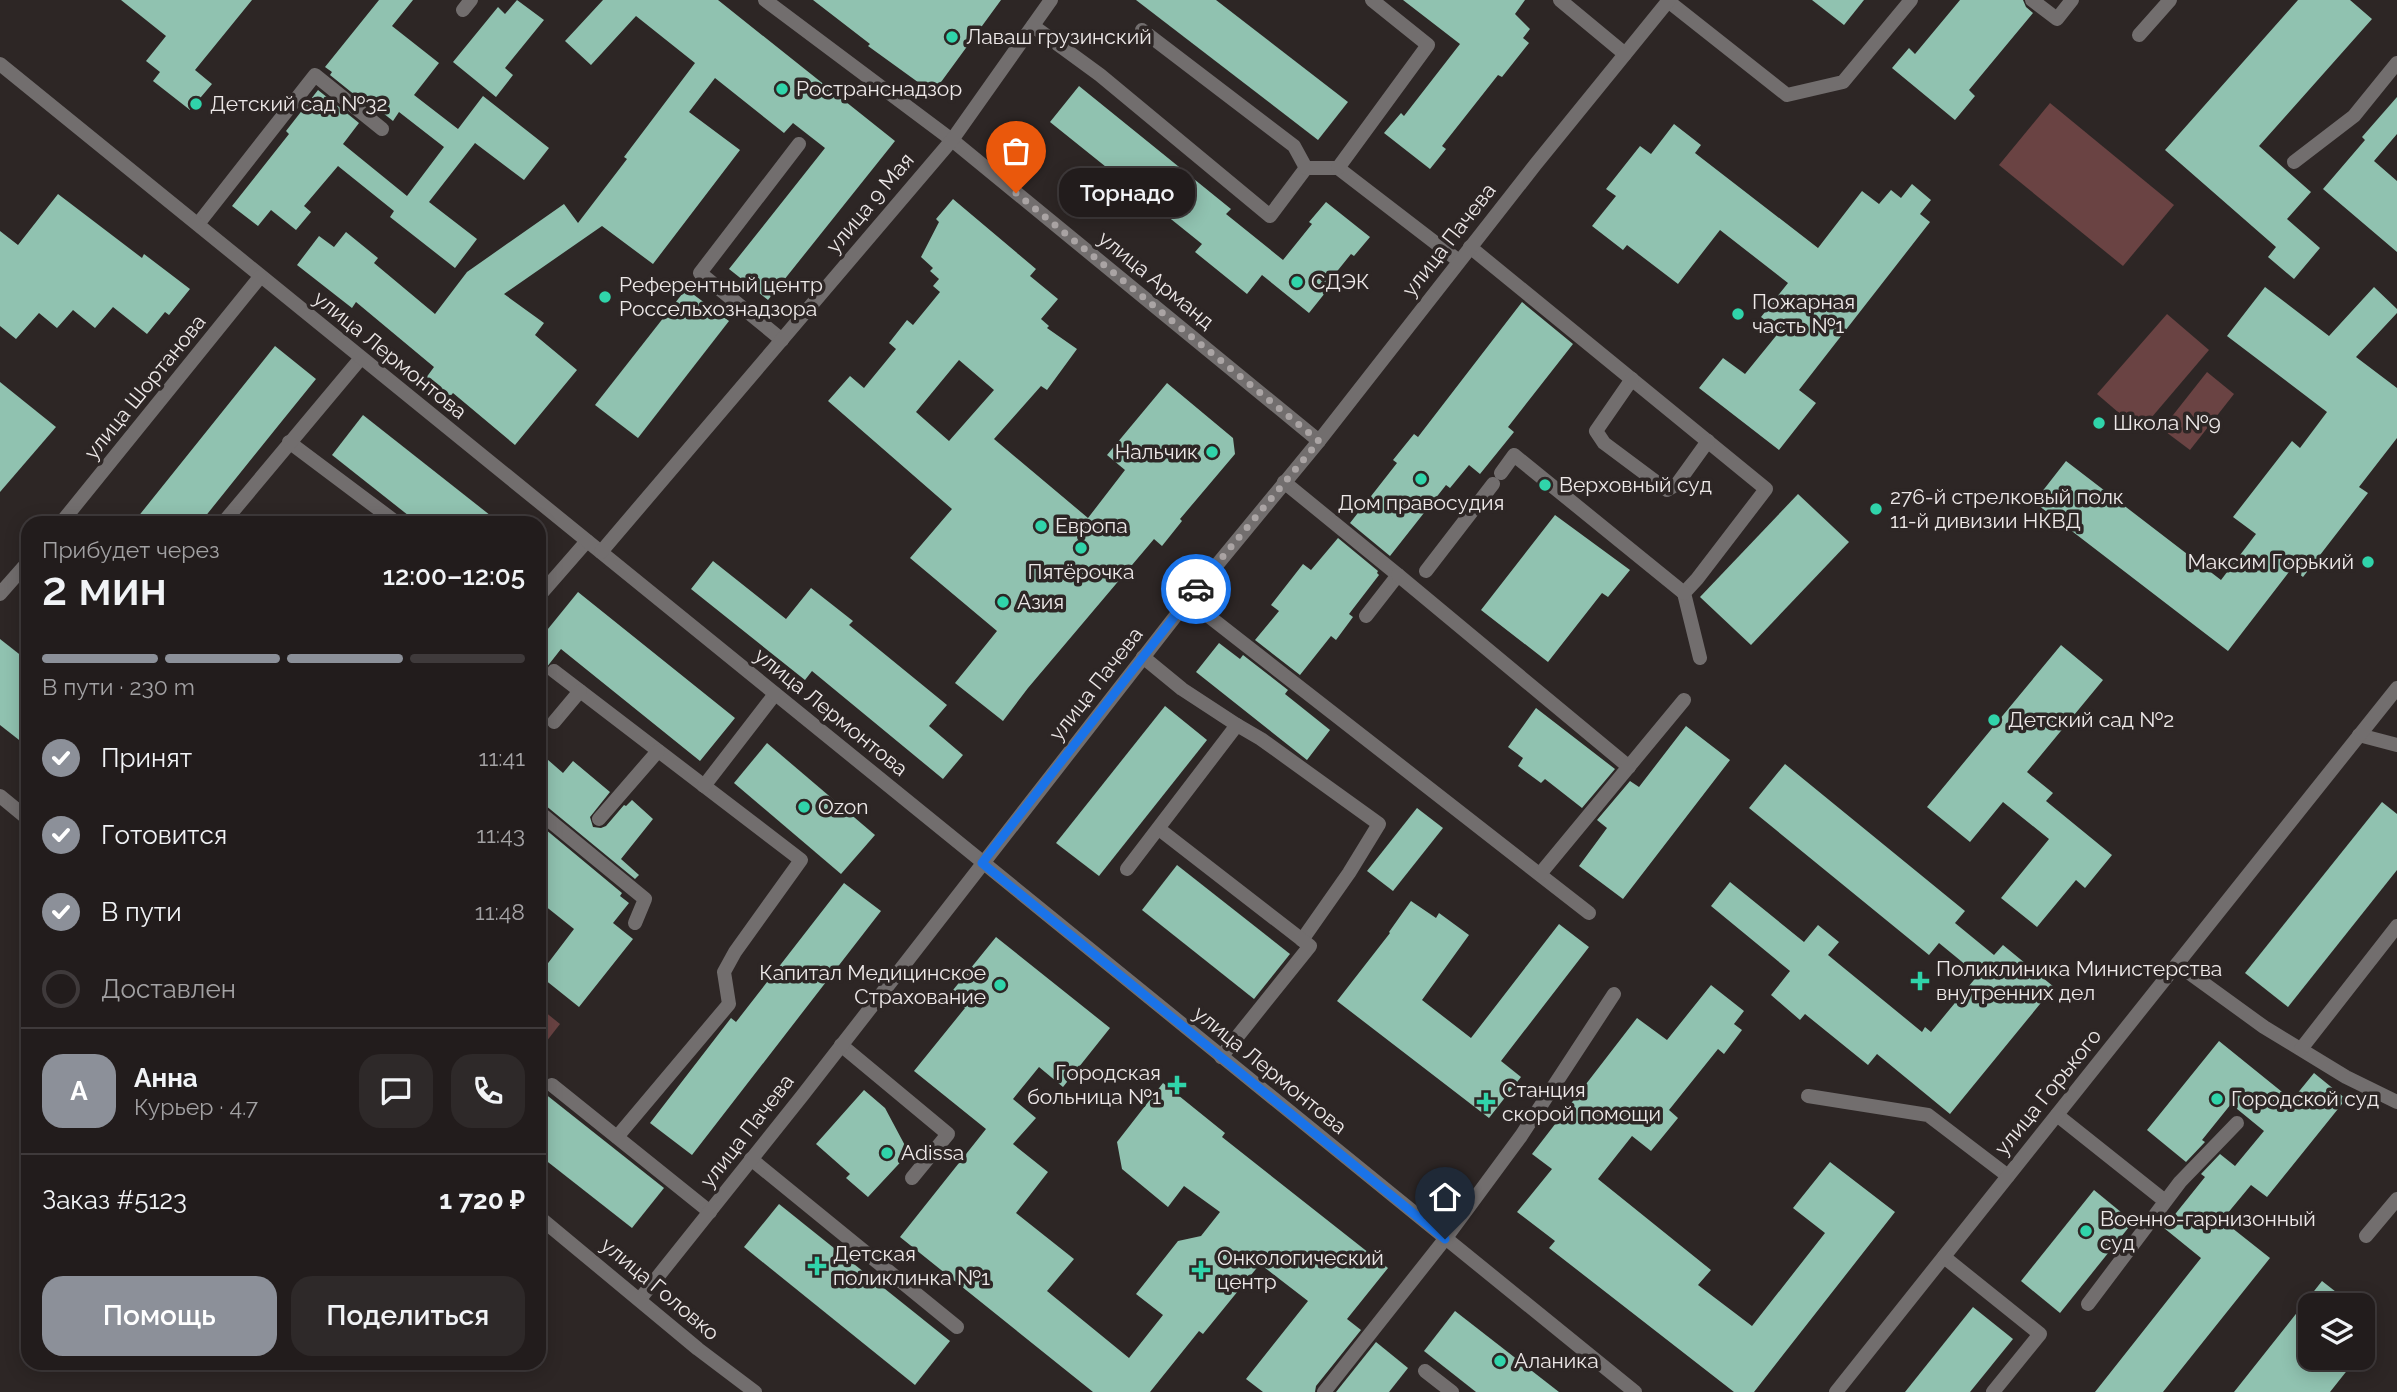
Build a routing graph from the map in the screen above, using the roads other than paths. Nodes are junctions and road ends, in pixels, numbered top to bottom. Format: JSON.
{"nodes":[{"id":1,"x":765,"y":0,"type":"edge"},
{"id":2,"x":1051,"y":0,"type":"edge"},
{"id":3,"x":1372,"y":0,"type":"edge"},
{"id":4,"x":1560,"y":0,"type":"edge"},
{"id":5,"x":1669,"y":0,"type":"edge"},
{"id":6,"x":1911,"y":0,"type":"edge"},
{"id":7,"x":2032,"y":0,"type":"edge"},
{"id":8,"x":2072,"y":0,"type":"edge"},
{"id":9,"x":2170,"y":0,"type":"edge"},
{"id":10,"x":1033,"y":26,"type":"junction"},
{"id":11,"x":1142,"y":30,"type":"dead end"},
{"id":12,"x":2139,"y":35,"type":"dead end"},
{"id":13,"x":1625,"y":54,"type":"junction"},
{"id":14,"x":2397,"y":63,"type":"edge"},
{"id":15,"x":0,"y":64,"type":"edge"},
{"id":16,"x":382,"y":129,"type":"dead end"},
{"id":17,"x":952,"y":140,"type":"junction"},
{"id":18,"x":799,"y":144,"type":"dead end"},
{"id":19,"x":2294,"y":162,"type":"dead end"},
{"id":20,"x":1338,"y":167,"type":"junction"},
{"id":21,"x":1307,"y":168,"type":"junction"},
{"id":22,"x":198,"y":224,"type":"junction"},
{"id":23,"x":1470,"y":247,"type":"junction"},
{"id":24,"x":1459,"y":261,"type":"junction"},
{"id":25,"x":260,"y":277,"type":"junction"},
{"id":26,"x":782,"y":340,"type":"junction"},
{"id":27,"x":361,"y":358,"type":"junction"},
{"id":28,"x":1632,"y":379,"type":"junction"},
{"id":29,"x":1319,"y":441,"type":"junction"},
{"id":30,"x":289,"y":442,"type":"junction"},
{"id":31,"x":1709,"y":442,"type":"junction"},
{"id":32,"x":1284,"y":482,"type":"junction"},
{"id":33,"x":67,"y":516,"type":"edge"},
{"id":34,"x":229,"y":516,"type":"edge"},
{"id":35,"x":388,"y":516,"type":"edge"},
{"id":36,"x":587,"y":541,"type":"junction"},
{"id":37,"x":601,"y":552,"type":"junction"},
{"id":38,"x":21,"y":570,"type":"edge"},
{"id":39,"x":1426,"y":571,"type":"dead end"},
{"id":40,"x":1398,"y":575,"type":"junction"},
{"id":41,"x":546,"y":588,"type":"edge"},
{"id":42,"x":1684,"y":593,"type":"junction"},
{"id":43,"x":0,"y":594,"type":"edge"},
{"id":44,"x":1188,"y":600,"type":"junction"},
{"id":45,"x":1366,"y":616,"type":"dead end"},
{"id":46,"x":1143,"y":657,"type":"junction"},
{"id":47,"x":1700,"y":658,"type":"dead end"},
{"id":48,"x":554,"y":671,"type":"dead end"},
{"id":49,"x":2397,"y":688,"type":"edge"},
{"id":50,"x":580,"y":691,"type":"junction"},
{"id":51,"x":775,"y":694,"type":"junction"},
{"id":52,"x":1684,"y":700,"type":"dead end"},
{"id":53,"x":554,"y":722,"type":"dead end"},
{"id":54,"x":1237,"y":725,"type":"junction"},
{"id":55,"x":2359,"y":735,"type":"junction"},
{"id":56,"x":2397,"y":745,"type":"edge"},
{"id":57,"x":658,"y":751,"type":"junction"},
{"id":58,"x":1629,"y":766,"type":"junction"},
{"id":59,"x":704,"y":786,"type":"junction"},
{"id":60,"x":0,"y":796,"type":"edge"},
{"id":61,"x":21,"y":813,"type":"edge"},
{"id":62,"x":546,"y":818,"type":"edge"},
{"id":63,"x":599,"y":820,"type":"dead end"},
{"id":64,"x":1158,"y":829,"type":"junction"},
{"id":65,"x":982,"y":863,"type":"junction"},
{"id":66,"x":1127,"y":869,"type":"dead end"},
{"id":67,"x":1540,"y":874,"type":"junction"},
{"id":68,"x":1589,"y":913,"type":"dead end"},
{"id":69,"x":635,"y":923,"type":"dead end"},
{"id":70,"x":2397,"y":926,"type":"edge"},
{"id":71,"x":1302,"y":940,"type":"junction"},
{"id":72,"x":2177,"y":964,"type":"junction"},
{"id":73,"x":1614,"y":994,"type":"dead end"},
{"id":74,"x":841,"y":1045,"type":"junction"},
{"id":75,"x":2301,"y":1049,"type":"junction"},
{"id":76,"x":1221,"y":1057,"type":"junction"},
{"id":77,"x":552,"y":1085,"type":"dead end"},
{"id":78,"x":1808,"y":1096,"type":"dead end"},
{"id":79,"x":2397,"y":1102,"type":"edge"},
{"id":80,"x":2057,"y":1115,"type":"junction"},
{"id":81,"x":2237,"y":1123,"type":"dead end"},
{"id":82,"x":617,"y":1137,"type":"junction"},
{"id":83,"x":751,"y":1159,"type":"junction"},
{"id":84,"x":2008,"y":1176,"type":"junction"},
{"id":85,"x":912,"y":1178,"type":"dead end"},
{"id":86,"x":2397,"y":1199,"type":"edge"},
{"id":87,"x":2165,"y":1202,"type":"junction"},
{"id":88,"x":710,"y":1212,"type":"junction"},
{"id":89,"x":546,"y":1223,"type":"edge"},
{"id":90,"x":2367,"y":1236,"type":"dead end"},
{"id":91,"x":1445,"y":1239,"type":"junction"},
{"id":92,"x":1944,"y":1256,"type":"junction"},
{"id":93,"x":640,"y":1299,"type":"junction"},
{"id":94,"x":2088,"y":1304,"type":"dead end"},
{"id":95,"x":957,"y":1327,"type":"dead end"},
{"id":96,"x":1425,"y":1371,"type":"dead end"},
{"id":97,"x":755,"y":1392,"type":"edge"},
{"id":98,"x":1324,"y":1392,"type":"edge"},
{"id":99,"x":1452,"y":1392,"type":"edge"},
{"id":100,"x":1635,"y":1392,"type":"edge"},
{"id":101,"x":1836,"y":1392,"type":"edge"},
{"id":102,"x":1993,"y":1392,"type":"edge"}],
"edges":[{"from":1,"to":17,"type":"street","name":"улица Арманд"},
{"from":2,"to":10,"type":"street","name":"улица 9 Мая"},
{"from":3,"to":20,"type":"street"},
{"from":4,"to":13,"type":"street"},
{"from":5,"to":6,"type":"street"},
{"from":5,"to":13,"type":"street","name":"улица Пачева"},
{"from":7,"to":8,"type":"street"},
{"from":9,"to":12,"type":"street"},
{"from":10,"to":17,"type":"street","name":"улица 9 Мая"},
{"from":10,"to":21,"type":"street"},
{"from":11,"to":21,"type":"street"},
{"from":13,"to":23,"type":"street","name":"улица Пачева"},
{"from":14,"to":19,"type":"street"},
{"from":15,"to":22,"type":"street","name":"улица Лермонтова"},
{"from":16,"to":22,"type":"street"},
{"from":17,"to":26,"type":"street","name":"улица 9 Мая"},
{"from":17,"to":29,"type":"street","name":"улица Арманд"},
{"from":18,"to":26,"type":"street"},
{"from":20,"to":21,"type":"street"},
{"from":20,"to":24,"type":"street"},
{"from":22,"to":25,"type":"street","name":"улица Лермонтова"},
{"from":23,"to":24,"type":"street","name":"улица Пачева"},
{"from":23,"to":28,"type":"street"},
{"from":24,"to":29,"type":"street","name":"улица Пачева"},
{"from":25,"to":27,"type":"street","name":"улица Лермонтова"},
{"from":25,"to":33,"type":"street","name":"улица Шортанова"},
{"from":26,"to":37,"type":"street","name":"улица 9 Мая"},
{"from":27,"to":30,"type":"street"},
{"from":27,"to":36,"type":"street","name":"улица Лермонтова"},
{"from":28,"to":31,"type":"street"},
{"from":28,"to":31,"type":"street"},
{"from":29,"to":32,"type":"street","name":"улица Пачева"},
{"from":30,"to":34,"type":"street"},
{"from":30,"to":35,"type":"street"},
{"from":31,"to":42,"type":"street"},
{"from":32,"to":40,"type":"street"},
{"from":32,"to":44,"type":"street","name":"улица Пачева"},
{"from":36,"to":37,"type":"street","name":"улица Лермонтова"},
{"from":36,"to":41,"type":"street"},
{"from":37,"to":51,"type":"street","name":"улица Лермонтова"},
{"from":38,"to":43,"type":"street"},
{"from":39,"to":42,"type":"street"},
{"from":40,"to":45,"type":"street"},
{"from":40,"to":58,"type":"street"},
{"from":42,"to":47,"type":"street"},
{"from":44,"to":46,"type":"street","name":"улица Пачева"},
{"from":44,"to":67,"type":"street"},
{"from":46,"to":54,"type":"street"},
{"from":46,"to":65,"type":"street","name":"улица Пачева"},
{"from":48,"to":50,"type":"street"},
{"from":49,"to":55,"type":"street","name":"улица Горького"},
{"from":50,"to":53,"type":"street"},
{"from":50,"to":57,"type":"street"},
{"from":51,"to":59,"type":"street"},
{"from":51,"to":65,"type":"street","name":"улица Лермонтова"},
{"from":52,"to":58,"type":"street"},
{"from":54,"to":64,"type":"street"},
{"from":54,"to":71,"type":"street"},
{"from":55,"to":56,"type":"street"},
{"from":55,"to":72,"type":"street","name":"улица Горького"},
{"from":57,"to":59,"type":"street"},
{"from":57,"to":63,"type":"street"},
{"from":58,"to":67,"type":"street"},
{"from":59,"to":82,"type":"street"},
{"from":60,"to":61,"type":"street"},
{"from":62,"to":69,"type":"street"},
{"from":64,"to":66,"type":"street"},
{"from":64,"to":71,"type":"street"},
{"from":65,"to":74,"type":"street","name":"улица Пачева"},
{"from":65,"to":76,"type":"street","name":"улица Лермонтова"},
{"from":67,"to":68,"type":"street"},
{"from":70,"to":75,"type":"street"},
{"from":71,"to":76,"type":"street"},
{"from":72,"to":75,"type":"street"},
{"from":72,"to":80,"type":"street","name":"улица Горького"},
{"from":73,"to":91,"type":"street"},
{"from":74,"to":83,"type":"street","name":"улица Пачева"},
{"from":74,"to":85,"type":"street"},
{"from":75,"to":79,"type":"street"},
{"from":76,"to":91,"type":"street","name":"улица Лермонтова"},
{"from":77,"to":82,"type":"street"},
{"from":78,"to":84,"type":"street"},
{"from":80,"to":84,"type":"street","name":"улица Горького"},
{"from":80,"to":87,"type":"street"},
{"from":81,"to":87,"type":"street"},
{"from":82,"to":88,"type":"street"},
{"from":83,"to":88,"type":"street","name":"улица Пачева"},
{"from":83,"to":95,"type":"street"},
{"from":84,"to":92,"type":"street","name":"улица Горького"},
{"from":86,"to":90,"type":"street"},
{"from":87,"to":94,"type":"street"},
{"from":88,"to":93,"type":"street","name":"улица Пачева"},
{"from":89,"to":93,"type":"street","name":"улица Головко"},
{"from":91,"to":98,"type":"street"},
{"from":91,"to":100,"type":"street","name":"улица Лермонтова"},
{"from":92,"to":101,"type":"street","name":"улица Горького"},
{"from":92,"to":102,"type":"street"},
{"from":93,"to":97,"type":"street","name":"улица Головко"},
{"from":96,"to":99,"type":"street"}]}
